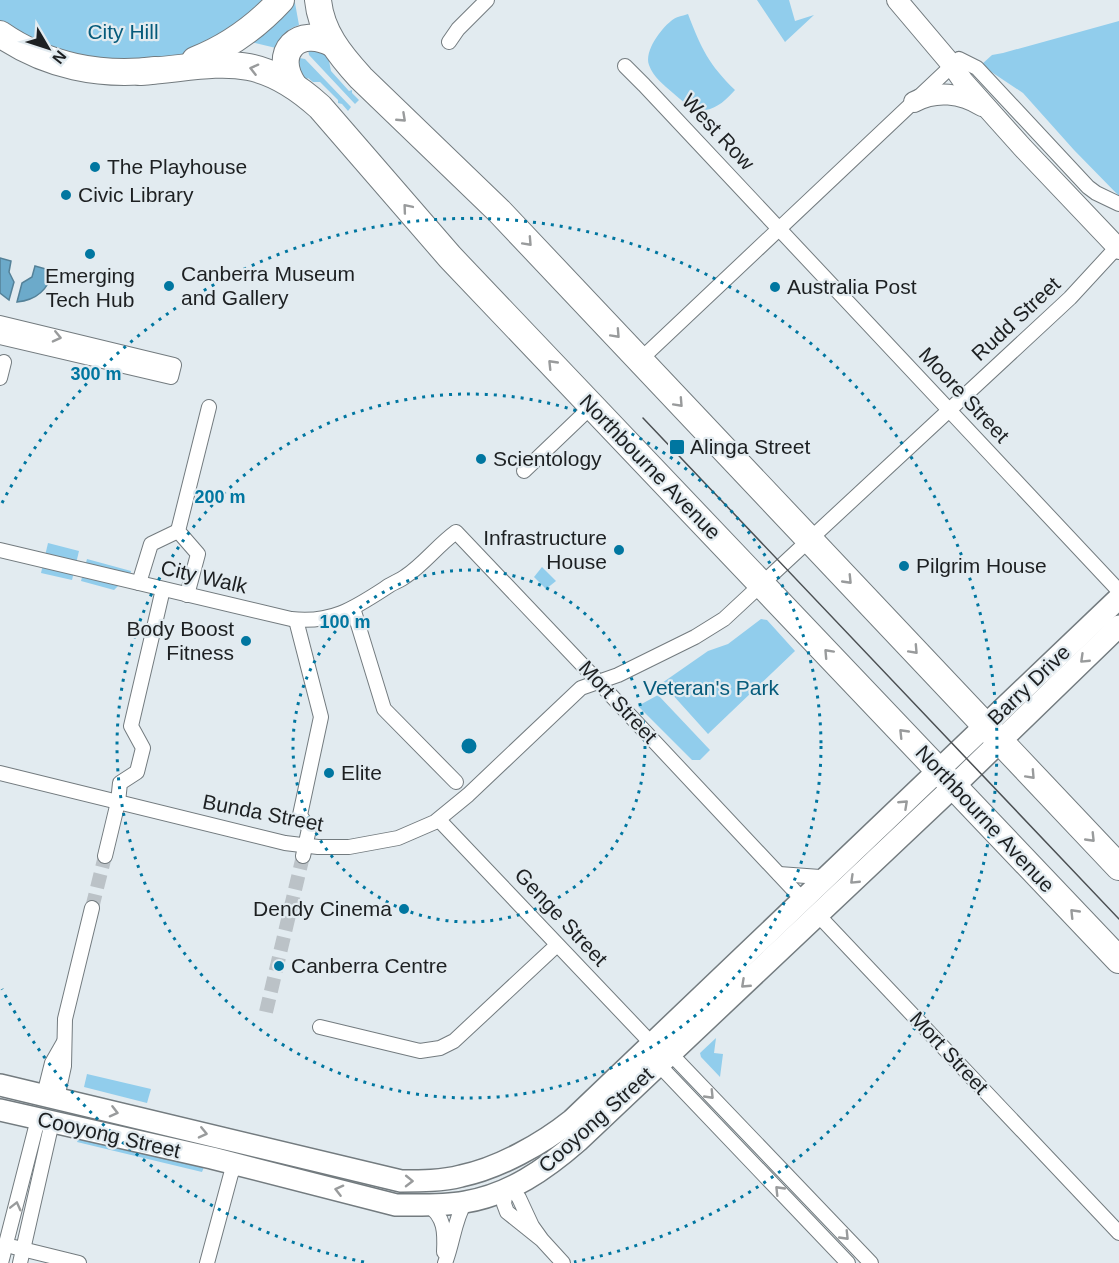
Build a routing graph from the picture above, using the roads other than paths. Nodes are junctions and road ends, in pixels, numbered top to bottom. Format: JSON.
{"nodes":[{"id":1,"x":281,"y":0,"type":"edge"},
{"id":2,"x":318,"y":0,"type":"edge"},
{"id":3,"x":487,"y":0,"type":"edge"},
{"id":4,"x":897,"y":0,"type":"edge"},
{"id":5,"x":0,"y":34,"type":"edge"},
{"id":6,"x":449,"y":42,"type":"dead end"},
{"id":7,"x":333,"y":44,"type":"junction"},
{"id":8,"x":952,"y":65,"type":"junction"},
{"id":9,"x":625,"y":66,"type":"dead end"},
{"id":10,"x":140,"y":72,"type":"junction"},
{"id":11,"x":294,"y":86,"type":"junction"},
{"id":12,"x":914,"y":102,"type":"junction"},
{"id":13,"x":994,"y":115,"type":"junction"},
{"id":14,"x":1119,"y":204,"type":"edge"},
{"id":15,"x":779,"y":228,"type":"junction"},
{"id":16,"x":1119,"y":243,"type":"edge"},
{"id":17,"x":0,"y":323,"type":"edge"},
{"id":18,"x":25,"y":329,"type":"junction"},
{"id":19,"x":0,"y":337,"type":"edge"},
{"id":20,"x":42,"y":348,"type":"junction"},
{"id":21,"x":640,"y":360,"type":"junction"},
{"id":22,"x":4,"y":362,"type":"dead end"},
{"id":23,"x":0,"y":378,"type":"edge"},
{"id":24,"x":592,"y":406,"type":"junction"},
{"id":25,"x":209,"y":407,"type":"dead end"},
{"id":26,"x":949,"y":411,"type":"junction"},
{"id":27,"x":524,"y":471,"type":"dead end"},
{"id":28,"x":178,"y":531,"type":"junction"},
{"id":29,"x":809,"y":540,"type":"junction"},
{"id":30,"x":0,"y":550,"type":"edge"},
{"id":31,"x":139,"y":583,"type":"junction"},
{"id":32,"x":392,"y":584,"type":"joint"},
{"id":33,"x":761,"y":584,"type":"junction"},
{"id":34,"x":163,"y":589,"type":"junction"},
{"id":35,"x":1119,"y":591,"type":"edge"},
{"id":36,"x":187,"y":595,"type":"junction"},
{"id":37,"x":1119,"y":598,"type":"edge"},
{"id":38,"x":353,"y":608,"type":"junction"},
{"id":39,"x":296,"y":620,"type":"junction"},
{"id":40,"x":1119,"y":626,"type":"edge"},
{"id":41,"x":600,"y":683,"type":"junction"},
{"id":42,"x":993,"y":734,"type":"junction"},
{"id":43,"x":0,"y":773,"type":"edge"},
{"id":44,"x":946,"y":778,"type":"junction"},
{"id":45,"x":456,"y":782,"type":"dead end"},
{"id":46,"x":118,"y":802,"type":"junction"},
{"id":47,"x":439,"y":820,"type":"junction"},
{"id":48,"x":304,"y":850,"type":"junction"},
{"id":49,"x":105,"y":856,"type":"tunnel mouth"},
{"id":50,"x":1119,"y":867,"type":"edge"},
{"id":51,"x":833,"y":871,"type":"junction"},
{"id":52,"x":779,"y":874,"type":"junction"},
{"id":53,"x":810,"y":907,"type":"junction"},
{"id":54,"x":92,"y":908,"type":"tunnel mouth"},
{"id":55,"x":557,"y":945,"type":"junction"},
{"id":56,"x":1119,"y":960,"type":"edge"},
{"id":57,"x":320,"y":1027,"type":"dead end"},
{"id":58,"x":660,"y":1054,"type":"junction"},
{"id":59,"x":0,"y":1085,"type":"edge"},
{"id":60,"x":50,"y":1097,"type":"junction"},
{"id":61,"x":0,"y":1110,"type":"edge"},
{"id":62,"x":43,"y":1129,"type":"junction"},
{"id":63,"x":753,"y":1139,"type":"junction"},
{"id":64,"x":235,"y":1141,"type":"junction"},
{"id":65,"x":741,"y":1150,"type":"junction"},
{"id":66,"x":525,"y":1151,"type":"junction"},
{"id":67,"x":233,"y":1163,"type":"junction"},
{"id":68,"x":479,"y":1171,"type":"junction"},
{"id":69,"x":506,"y":1189,"type":"junction"},
{"id":70,"x":465,"y":1202,"type":"junction"},
{"id":71,"x":428,"y":1205,"type":"junction"},
{"id":72,"x":1119,"y":1233,"type":"edge"},
{"id":73,"x":3,"y":1245,"type":"edge"},
{"id":74,"x":21,"y":1256,"type":"edge"},
{"id":75,"x":2,"y":1263,"type":"edge"},
{"id":76,"x":79,"y":1263,"type":"edge"},
{"id":77,"x":207,"y":1263,"type":"edge"},
{"id":78,"x":444,"y":1263,"type":"edge"},
{"id":79,"x":563,"y":1263,"type":"edge"},
{"id":80,"x":848,"y":1263,"type":"edge"},
{"id":81,"x":871,"y":1263,"type":"edge"}],
"edges":[{"from":1,"to":10,"type":"highway"},
{"from":2,"to":7,"type":"highway"},
{"from":3,"to":6,"type":"street"},
{"from":4,"to":8,"type":"street"},
{"from":5,"to":10,"type":"highway"},
{"from":7,"to":11,"type":"highway"},
{"from":7,"to":21,"type":"highway","one_way":true},
{"from":8,"to":12,"type":"street"},
{"from":8,"to":13,"type":"street"},
{"from":8,"to":14,"type":"street"},
{"from":8,"to":16,"type":"street"},
{"from":9,"to":15,"type":"street","name":"West Row"},
{"from":11,"to":10,"type":"highway","name":"Northbourne Avenue","one_way":true},
{"from":24,"to":11,"type":"highway","name":"Northbourne Avenue","one_way":true},
{"from":12,"to":13,"type":"street"},
{"from":12,"to":15,"type":"street"},
{"from":13,"to":16,"type":"street"},
{"from":15,"to":21,"type":"street"},
{"from":15,"to":26,"type":"street","name":"Moore Street"},
{"from":16,"to":26,"type":"street","name":"Rudd Street"},
{"from":17,"to":18,"type":"street"},
{"from":18,"to":20,"type":"street"},
{"from":18,"to":20,"type":"street","one_way":true},
{"from":19,"to":20,"type":"street"},
{"from":21,"to":29,"type":"highway","one_way":true},
{"from":22,"to":23,"type":"street"},
{"from":24,"to":27,"type":"street"},
{"from":24,"to":33,"type":"highway","name":"Northbourne Avenue"},
{"from":25,"to":28,"type":"street"},
{"from":26,"to":29,"type":"street","name":"Rudd Street"},
{"from":26,"to":35,"type":"street","name":"Moore Street"},
{"from":28,"to":31,"type":"street"},
{"from":28,"to":36,"type":"street"},
{"from":29,"to":33,"type":"street","name":"Rudd Street"},
{"from":29,"to":42,"type":"highway","one_way":true},
{"from":30,"to":31,"type":"street","name":"City Walk"},
{"from":31,"to":34,"type":"street","name":"City Walk"},
{"from":32,"to":38,"type":"street","name":"City Walk"},
{"from":32,"to":41,"type":"street","name":"Mort Street"},
{"from":33,"to":41,"type":"street","name":"Bunda Street"},
{"from":44,"to":33,"type":"highway","name":"Northbourne Avenue","one_way":true},
{"from":34,"to":36,"type":"street","name":"City Walk"},
{"from":34,"to":46,"type":"street"},
{"from":36,"to":39,"type":"street","name":"City Walk"},
{"from":37,"to":42,"type":"main road","name":"Barry Drive"},
{"from":38,"to":39,"type":"street","name":"City Walk"},
{"from":38,"to":45,"type":"street"},
{"from":39,"to":48,"type":"street"},
{"from":40,"to":42,"type":"main road","name":"Barry Drive","one_way":true},
{"from":41,"to":47,"type":"street","name":"Bunda Street"},
{"from":41,"to":52,"type":"street","name":"Mort Street"},
{"from":42,"to":44,"type":"main road","name":"Barry Drive"},
{"from":42,"to":50,"type":"highway","one_way":true},
{"from":43,"to":46,"type":"street","name":"Bunda Street"},
{"from":51,"to":44,"type":"main road","name":"Cooyong Street","one_way":true},
{"from":44,"to":53,"type":"main road","name":"Cooyong Street","one_way":true},
{"from":56,"to":44,"type":"highway","name":"Northbourne Avenue","one_way":true},
{"from":46,"to":48,"type":"street","name":"Bunda Street"},
{"from":46,"to":49,"type":"street"},
{"from":47,"to":48,"type":"street","name":"Bunda Street"},
{"from":47,"to":55,"type":"street","name":"Genge Street"},
{"from":51,"to":52,"type":"street"},
{"from":51,"to":53,"type":"main road","name":"Cooyong Street"},
{"from":52,"to":53,"type":"street","name":"Mort Street"},
{"from":53,"to":58,"type":"main road","name":"Cooyong Street"},
{"from":53,"to":72,"type":"street","name":"Mort Street"},
{"from":54,"to":60,"type":"street"},
{"from":55,"to":57,"type":"street"},
{"from":55,"to":58,"type":"street","name":"Genge Street"},
{"from":58,"to":63,"type":"street","one_way":true},
{"from":58,"to":65,"type":"street"},
{"from":58,"to":66,"type":"main road","name":"Cooyong Street"},
{"from":58,"to":69,"type":"main road","name":"Cooyong Street"},
{"from":59,"to":60,"type":"main road","name":"Cooyong Street"},
{"from":60,"to":62,"type":"main road"},
{"from":60,"to":64,"type":"main road","name":"Cooyong Street","one_way":true},
{"from":61,"to":62,"type":"main road","name":"Cooyong Street"},
{"from":62,"to":67,"type":"main road","name":"Cooyong Street"},
{"from":73,"to":62,"type":"street","one_way":true},
{"from":62,"to":74,"type":"street"},
{"from":63,"to":65,"type":"street"},
{"from":63,"to":81,"type":"street","one_way":true},
{"from":64,"to":67,"type":"main road"},
{"from":64,"to":68,"type":"main road","name":"Cooyong Street","one_way":true},
{"from":80,"to":65,"type":"street","one_way":true},
{"from":66,"to":68,"type":"main road","name":"Cooyong Street"},
{"from":66,"to":69,"type":"main road"},
{"from":71,"to":67,"type":"main road","name":"Cooyong Street","one_way":true},
{"from":67,"to":77,"type":"street"},
{"from":68,"to":69,"type":"main road"},
{"from":69,"to":70,"type":"main road","name":"Cooyong Street"},
{"from":69,"to":79,"type":"street"},
{"from":70,"to":71,"type":"main road","name":"Cooyong Street"},
{"from":70,"to":78,"type":"street"},
{"from":71,"to":78,"type":"street"},
{"from":73,"to":74,"type":"street"},
{"from":73,"to":75,"type":"street"},
{"from":74,"to":76,"type":"street"}]}
